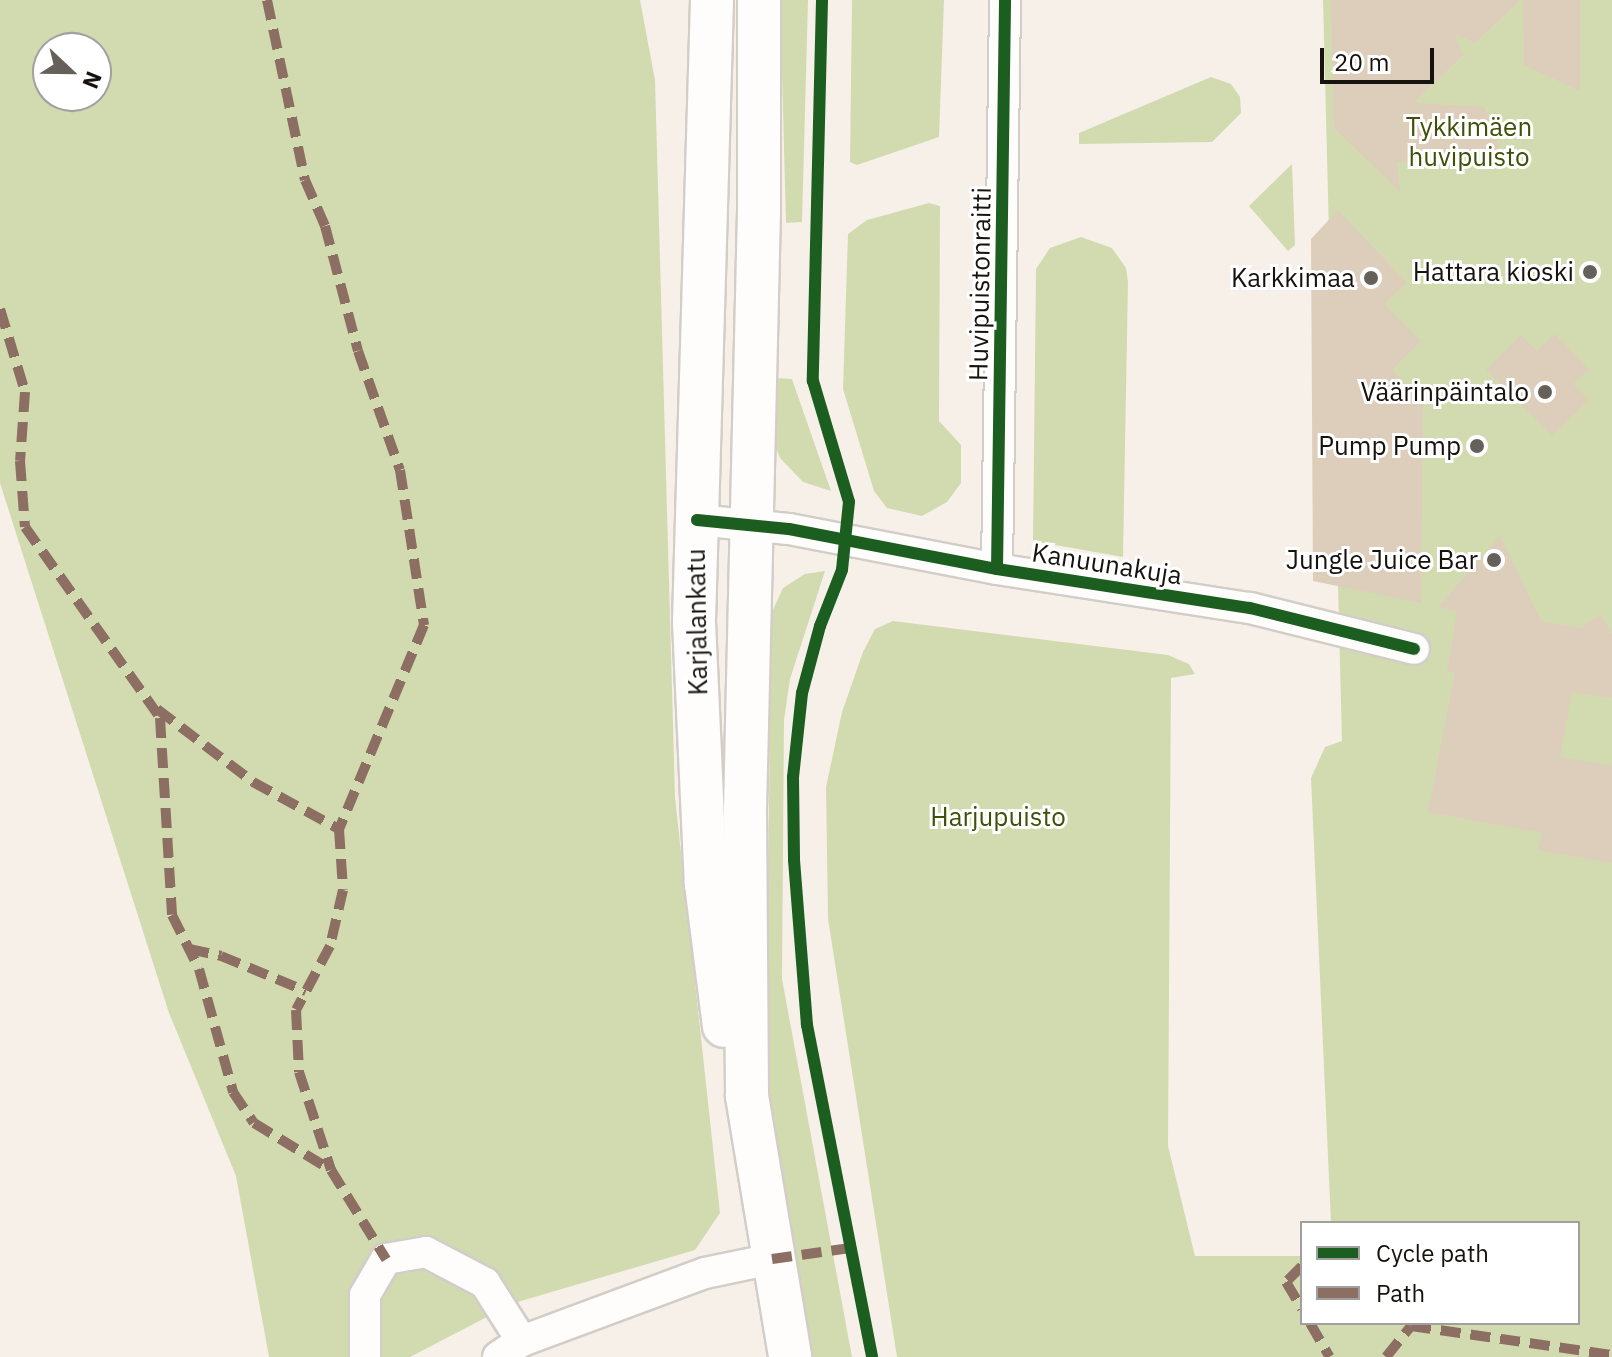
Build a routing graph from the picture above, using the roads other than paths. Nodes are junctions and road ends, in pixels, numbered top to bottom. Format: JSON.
{"nodes":[{"id":1,"x":712,"y":0,"type":"edge"},
{"id":2,"x":759,"y":0,"type":"edge"},
{"id":3,"x":1005,"y":0,"type":"edge"},
{"id":4,"x":697,"y":520,"type":"junction"},
{"id":5,"x":750,"y":523,"type":"junction"},
{"id":6,"x":997,"y":569,"type":"junction"},
{"id":7,"x":1414,"y":649,"type":"dead end"},
{"id":8,"x":747,"y":1096,"type":"junction"},
{"id":9,"x":772,"y":1259,"type":"junction"},
{"id":10,"x":510,"y":1349,"type":"edge"},
{"id":11,"x":365,"y":1357,"type":"edge"},
{"id":12,"x":790,"y":1357,"type":"edge"}],
"edges":[{"from":1,"to":4,"type":"main road","name":"Karjalankatu"},
{"from":2,"to":5,"type":"main road","name":"Karjalankatu"},
{"from":3,"to":6,"type":"street","name":"Huvipuistonraitti"},
{"from":4,"to":5,"type":"street","name":"Kanuunakuja"},
{"from":4,"to":8,"type":"main road","name":"Karjalankatu"},
{"from":5,"to":6,"type":"street","name":"Kanuunakuja"},
{"from":5,"to":8,"type":"main road","name":"Karjalankatu"},
{"from":6,"to":7,"type":"street","name":"Kanuunakuja"},
{"from":8,"to":9,"type":"main road","name":"Karjalankatu"},
{"from":9,"to":10,"type":"street"},
{"from":9,"to":12,"type":"main road","name":"Karjalankatu"},
{"from":10,"to":11,"type":"street"}]}
